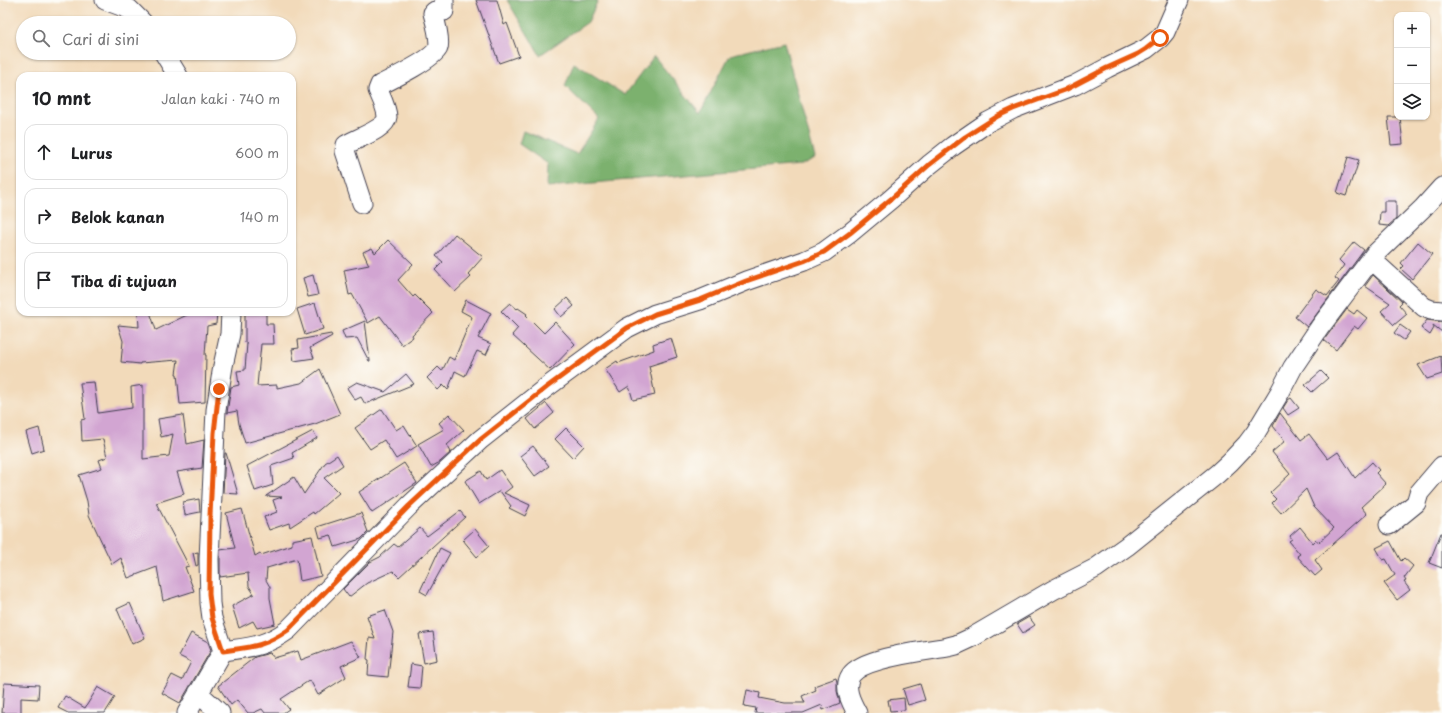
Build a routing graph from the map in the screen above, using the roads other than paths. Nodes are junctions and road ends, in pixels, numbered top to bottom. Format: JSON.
{"nodes":[{"id":1,"x":105,"y":0,"type":"edge"},
{"id":2,"x":444,"y":0,"type":"edge"},
{"id":3,"x":1179,"y":0,"type":"edge"},
{"id":4,"x":136,"y":16,"type":"edge"},
{"id":5,"x":168,"y":60,"type":"edge"},
{"id":6,"x":176,"y":72,"type":"edge"},
{"id":7,"x":1442,"y":187,"type":"edge"},
{"id":8,"x":362,"y":203,"type":"dead end"},
{"id":9,"x":1371,"y":259,"type":"junction"},
{"id":10,"x":1442,"y":311,"type":"edge"},
{"id":11,"x":231,"y":316,"type":"edge"},
{"id":12,"x":1442,"y":466,"type":"edge"},
{"id":13,"x":1389,"y":525,"type":"dead end"},
{"id":14,"x":223,"y":651,"type":"junction"},
{"id":15,"x":198,"y":693,"type":"junction"},
{"id":16,"x":187,"y":713,"type":"edge"},
{"id":17,"x":220,"y":713,"type":"edge"},
{"id":18,"x":857,"y":713,"type":"edge"}],
"edges":[{"from":1,"to":4,"type":"street"},
{"from":2,"to":8,"type":"street"},
{"from":3,"to":14,"type":"street"},
{"from":5,"to":6,"type":"street"},
{"from":7,"to":9,"type":"street"},
{"from":9,"to":10,"type":"street"},
{"from":9,"to":18,"type":"street"},
{"from":11,"to":14,"type":"street"},
{"from":12,"to":13,"type":"street"},
{"from":14,"to":15,"type":"street"},
{"from":15,"to":16,"type":"street"},
{"from":15,"to":17,"type":"street"}]}
